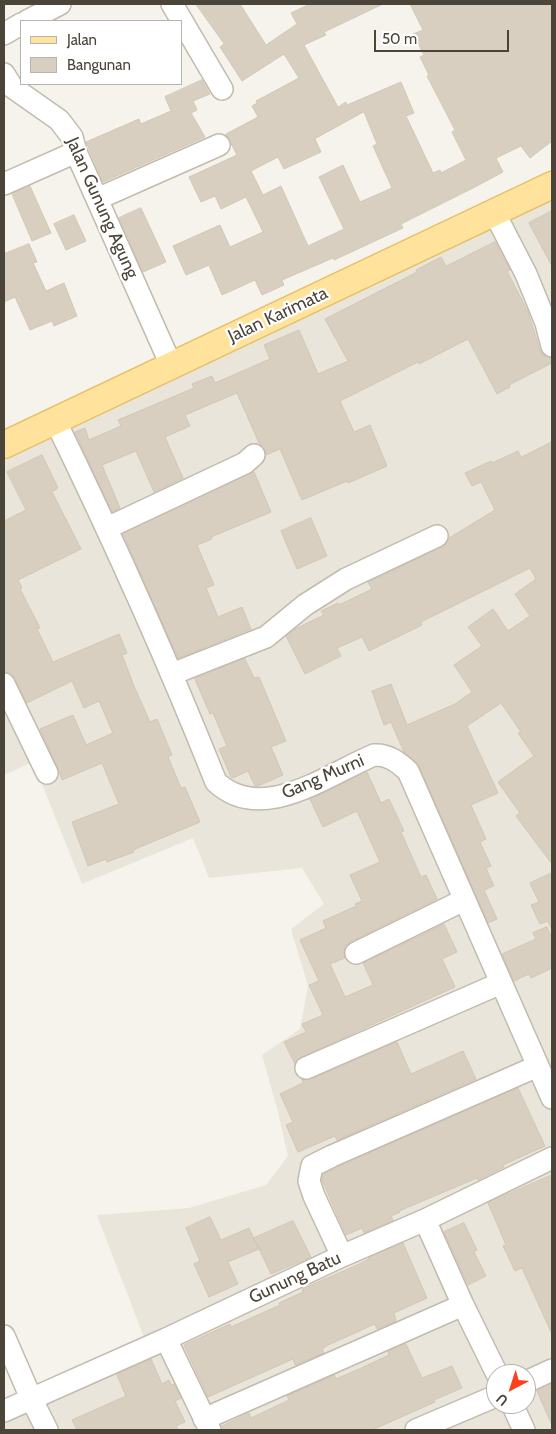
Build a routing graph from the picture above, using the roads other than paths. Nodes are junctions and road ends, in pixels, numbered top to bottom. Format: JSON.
{"nodes":[{"id":1,"x":60,"y":4,"type":"edge"},
{"id":2,"x":172,"y":4,"type":"edge"},
{"id":3,"x":29,"y":20,"type":"edge"},
{"id":4,"x":181,"y":20,"type":"edge"},
{"id":5,"x":182,"y":21,"type":"edge"},
{"id":6,"x":20,"y":25,"type":"edge"},
{"id":7,"x":4,"y":34,"type":"edge"},
{"id":8,"x":4,"y":74,"type":"edge"},
{"id":9,"x":222,"y":89,"type":"dead end"},
{"id":10,"x":219,"y":145,"type":"dead end"},
{"id":11,"x":76,"y":152,"type":"junction"},
{"id":12,"x":4,"y":184,"type":"edge"},
{"id":13,"x":552,"y":185,"type":"edge"},
{"id":14,"x":97,"y":199,"type":"junction"},
{"id":15,"x":494,"y":212,"type":"junction"},
{"id":16,"x":552,"y":346,"type":"edge"},
{"id":17,"x":171,"y":365,"type":"junction"},
{"id":18,"x":55,"y":420,"type":"junction"},
{"id":19,"x":4,"y":445,"type":"edge"},
{"id":20,"x":254,"y":455,"type":"dead end"},
{"id":21,"x":107,"y":528,"type":"junction"},
{"id":22,"x":437,"y":536,"type":"dead end"},
{"id":23,"x":172,"y":674,"type":"junction"},
{"id":24,"x":4,"y":684,"type":"edge"},
{"id":25,"x":47,"y":773,"type":"dead end"},
{"id":26,"x":464,"y":900,"type":"junction"},
{"id":27,"x":356,"y":953,"type":"dead end"},
{"id":28,"x":501,"y":983,"type":"junction"},
{"id":29,"x":538,"y":1066,"type":"junction"},
{"id":30,"x":306,"y":1068,"type":"dead end"},
{"id":31,"x":552,"y":1098,"type":"edge"},
{"id":32,"x":552,"y":1158,"type":"edge"},
{"id":33,"x":425,"y":1220,"type":"junction"},
{"id":34,"x":342,"y":1256,"type":"junction"},
{"id":35,"x":463,"y":1305,"type":"junction"},
{"id":36,"x":4,"y":1336,"type":"edge"},
{"id":37,"x":166,"y":1339,"type":"junction"},
{"id":38,"x":492,"y":1364,"type":"edge"},
{"id":39,"x":552,"y":1370,"type":"edge"},
{"id":40,"x":536,"y":1377,"type":"edge"},
{"id":41,"x":31,"y":1398,"type":"junction"},
{"id":42,"x":486,"y":1400,"type":"edge"},
{"id":43,"x":4,"y":1411,"type":"edge"},
{"id":44,"x":517,"y":1414,"type":"edge"},
{"id":45,"x":207,"y":1425,"type":"edge"},
{"id":46,"x":48,"y":1430,"type":"edge"},
{"id":47,"x":416,"y":1430,"type":"edge"},
{"id":48,"x":524,"y":1430,"type":"edge"}],
"edges":[{"from":1,"to":3,"type":"street"},
{"from":2,"to":4,"type":"street"},
{"from":5,"to":9,"type":"street"},
{"from":6,"to":7,"type":"street"},
{"from":8,"to":11,"type":"street","name":"Jalan Gunung Agung"},
{"from":10,"to":14,"type":"street"},
{"from":11,"to":12,"type":"street"},
{"from":11,"to":14,"type":"street","name":"Jalan Gunung Agung"},
{"from":13,"to":15,"type":"main road","name":"Jalan Karimata"},
{"from":14,"to":17,"type":"street","name":"Jalan Gunung Agung"},
{"from":15,"to":16,"type":"street"},
{"from":15,"to":17,"type":"main road","name":"Jalan Karimata"},
{"from":17,"to":18,"type":"main road","name":"Jalan Karimata"},
{"from":18,"to":19,"type":"main road","name":"Jalan Karimata"},
{"from":18,"to":21,"type":"street","name":"Gang Murni"},
{"from":20,"to":21,"type":"street"},
{"from":21,"to":23,"type":"street","name":"Gang Murni"},
{"from":22,"to":23,"type":"street"},
{"from":23,"to":26,"type":"street","name":"Gang Murni"},
{"from":24,"to":25,"type":"street"},
{"from":26,"to":27,"type":"street"},
{"from":26,"to":28,"type":"street","name":"Gang Murni"},
{"from":28,"to":29,"type":"street","name":"Gang Murni"},
{"from":28,"to":30,"type":"street"},
{"from":29,"to":31,"type":"street","name":"Gang Murni"},
{"from":29,"to":34,"type":"street"},
{"from":32,"to":33,"type":"street","name":"Gunung Batu"},
{"from":33,"to":34,"type":"street","name":"Gunung Batu"},
{"from":33,"to":35,"type":"street"},
{"from":34,"to":37,"type":"street","name":"Gunung Batu"},
{"from":35,"to":38,"type":"street"},
{"from":35,"to":45,"type":"street"},
{"from":36,"to":41,"type":"street"},
{"from":37,"to":41,"type":"street","name":"Gunung Batu"},
{"from":37,"to":45,"type":"street"},
{"from":39,"to":40,"type":"street"},
{"from":41,"to":43,"type":"street","name":"Gunung Batu"},
{"from":41,"to":46,"type":"street"},
{"from":42,"to":47,"type":"street"},
{"from":44,"to":48,"type":"street"}]}
